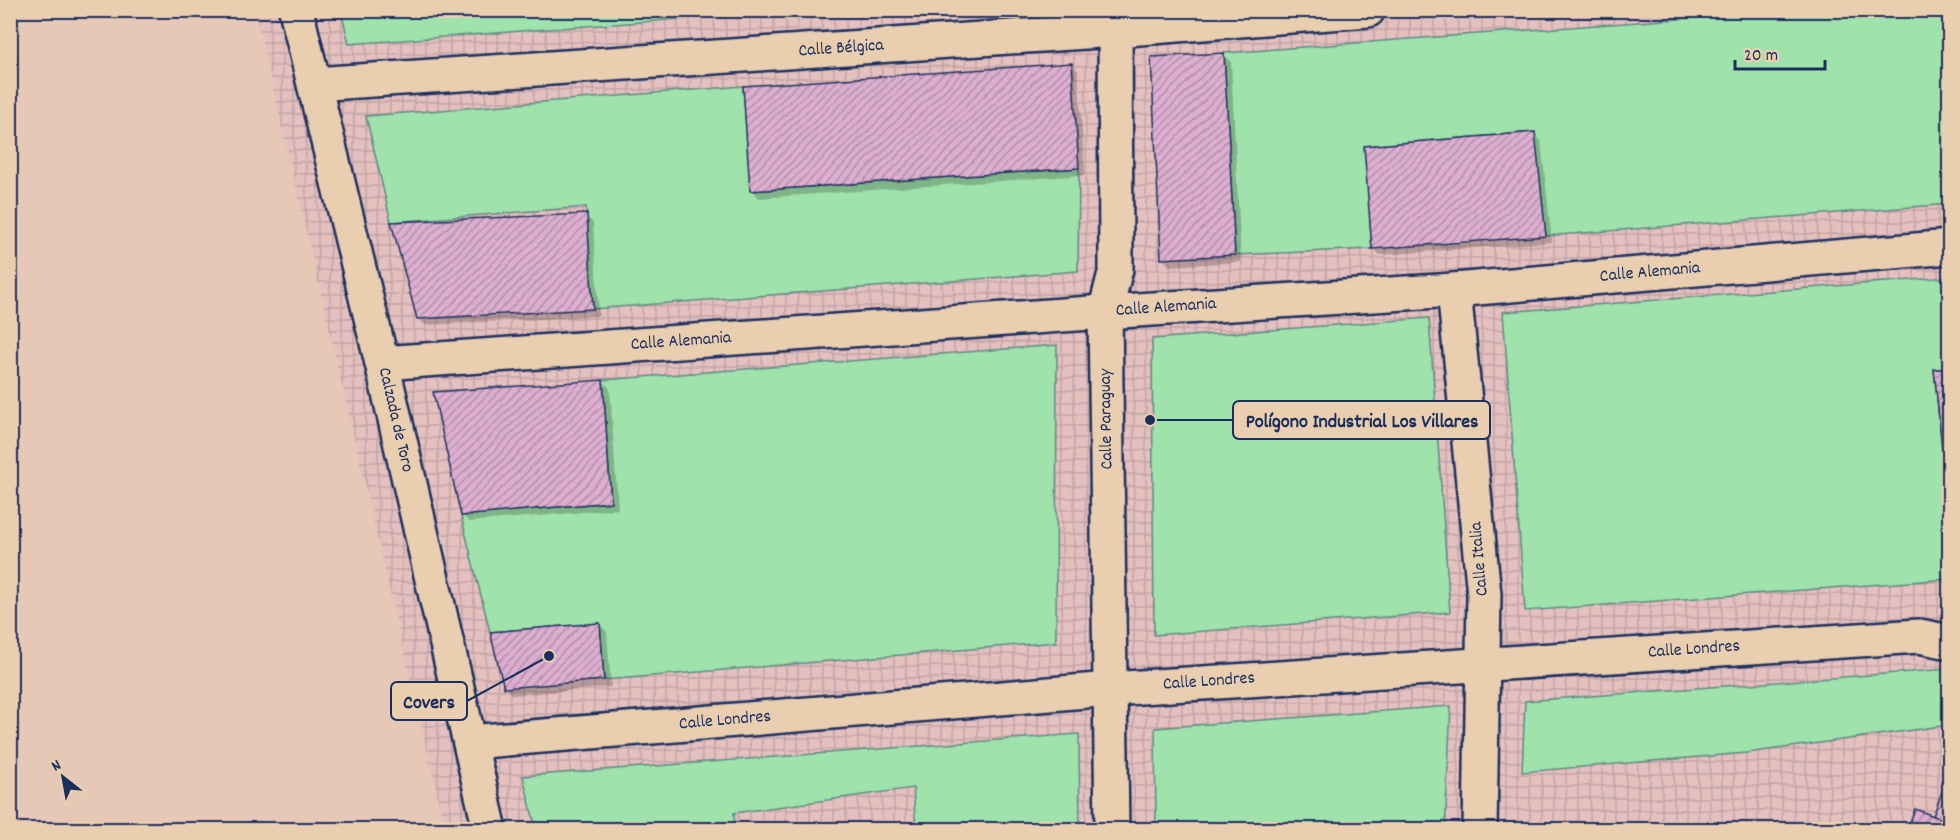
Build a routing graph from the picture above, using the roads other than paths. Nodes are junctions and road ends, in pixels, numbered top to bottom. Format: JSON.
{"nodes":[{"id":1,"x":297,"y":10,"type":"edge"},
{"id":2,"x":1368,"y":10,"type":"edge"},
{"id":3,"x":1115,"y":20,"type":"edge"},
{"id":4,"x":314,"y":84,"type":"junction"},
{"id":5,"x":1950,"y":247,"type":"edge"},
{"id":6,"x":1454,"y":290,"type":"junction"},
{"id":7,"x":1105,"y":312,"type":"junction"},
{"id":8,"x":381,"y":363,"type":"junction"},
{"id":9,"x":1950,"y":642,"type":"edge"},
{"id":10,"x":1485,"y":663,"type":"junction"},
{"id":11,"x":1110,"y":689,"type":"junction"},
{"id":12,"x":470,"y":742,"type":"junction"},
{"id":13,"x":490,"y":830,"type":"edge"},
{"id":14,"x":1112,"y":830,"type":"edge"},
{"id":15,"x":1480,"y":830,"type":"edge"}],
"edges":[{"from":1,"to":4,"type":"street","name":"Calzada de Toro"},
{"from":2,"to":3,"type":"street","name":"Calle Bélgica"},
{"from":3,"to":4,"type":"street","name":"Calle Bélgica"},
{"from":3,"to":7,"type":"street","name":"Calle Paraguay"},
{"from":4,"to":8,"type":"street","name":"Calzada de Toro"},
{"from":5,"to":6,"type":"street","name":"Calle Alemania"},
{"from":6,"to":7,"type":"street","name":"Calle Alemania"},
{"from":6,"to":10,"type":"street","name":"Calle Italia"},
{"from":7,"to":8,"type":"street","name":"Calle Alemania"},
{"from":7,"to":11,"type":"street","name":"Calle Paraguay"},
{"from":8,"to":12,"type":"street","name":"Calzada de Toro"},
{"from":9,"to":10,"type":"street","name":"Calle Londres"},
{"from":10,"to":11,"type":"street","name":"Calle Londres"},
{"from":10,"to":15,"type":"street","name":"Calle Italia"},
{"from":11,"to":12,"type":"street","name":"Calle Londres"},
{"from":11,"to":14,"type":"street","name":"Calle Paraguay"},
{"from":12,"to":13,"type":"street","name":"Calzada de Toro"}]}
